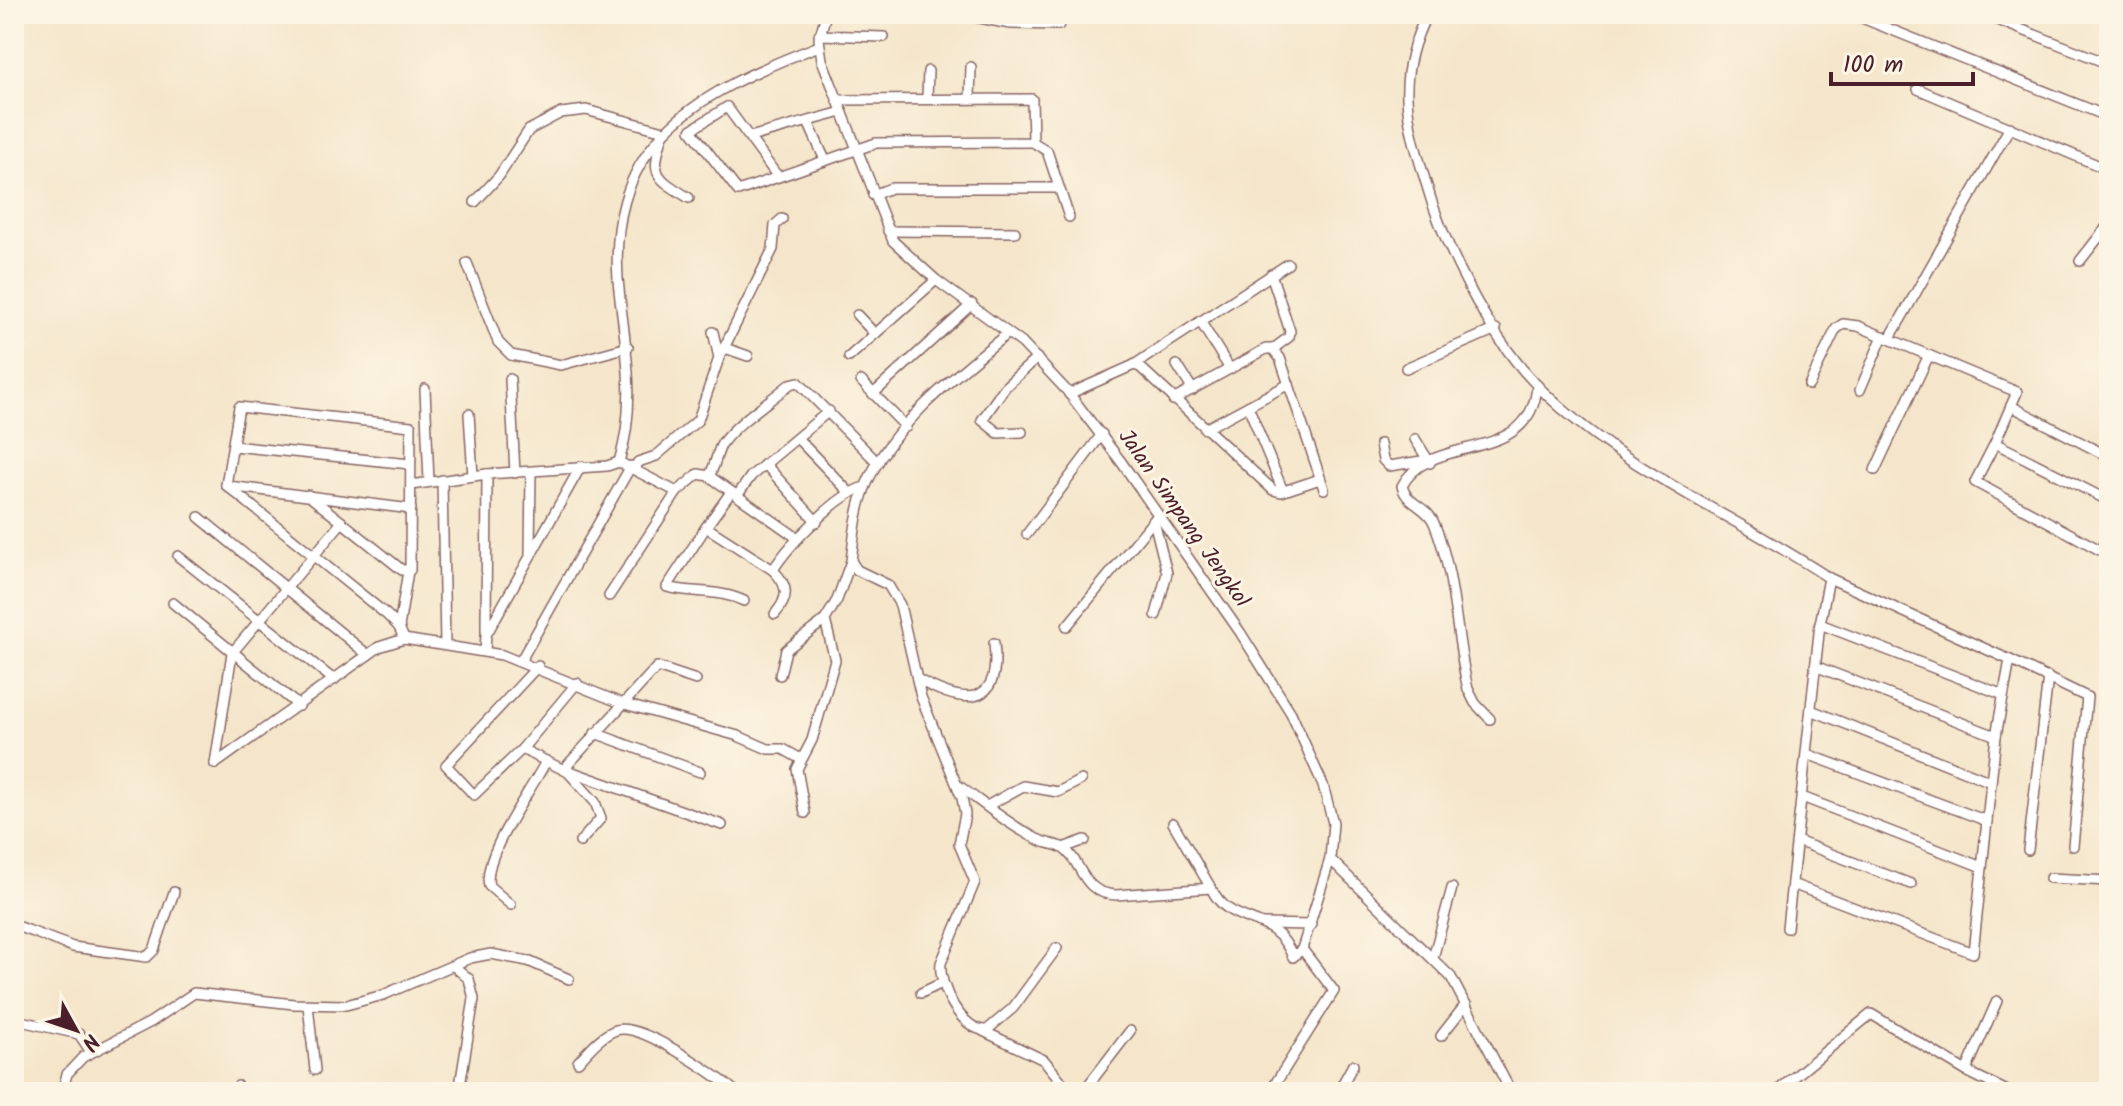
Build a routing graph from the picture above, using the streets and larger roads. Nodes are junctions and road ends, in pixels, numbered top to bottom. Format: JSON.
{"nodes":[{"id":1,"x":826,"y":14,"type":"edge"},
{"id":2,"x":960,"y":14,"type":"edge"},
{"id":3,"x":1059,"y":14,"type":"edge"},
{"id":4,"x":1427,"y":14,"type":"edge"},
{"id":5,"x":1982,"y":14,"type":"edge"},
{"id":6,"x":972,"y":16,"type":"edge"},
{"id":7,"x":1862,"y":18,"type":"dead end"},
{"id":8,"x":819,"y":35,"type":"junction"},
{"id":9,"x":884,"y":37,"type":"dead end"},
{"id":10,"x":819,"y":46,"type":"junction"},
{"id":11,"x":2109,"y":64,"type":"edge"},
{"id":12,"x":971,"y":67,"type":"dead end"},
{"id":13,"x":928,"y":71,"type":"dead end"},
{"id":14,"x":1918,"y":89,"type":"dead end"},
{"id":15,"x":927,"y":98,"type":"junction"},
{"id":16,"x":970,"y":98,"type":"junction"},
{"id":17,"x":837,"y":100,"type":"junction"},
{"id":18,"x":842,"y":112,"type":"junction"},
{"id":19,"x":2109,"y":117,"type":"edge"},
{"id":20,"x":808,"y":122,"type":"junction"},
{"id":21,"x":2010,"y":127,"type":"junction"},
{"id":22,"x":664,"y":131,"type":"junction"},
{"id":23,"x":750,"y":137,"type":"junction"},
{"id":24,"x":1033,"y":142,"type":"junction"},
{"id":25,"x":857,"y":149,"type":"junction"},
{"id":26,"x":825,"y":160,"type":"junction"},
{"id":27,"x":2109,"y":170,"type":"edge"},
{"id":28,"x":778,"y":177,"type":"junction"},
{"id":29,"x":1058,"y":188,"type":"junction"},
{"id":30,"x":873,"y":195,"type":"junction"},
{"id":31,"x":689,"y":198,"type":"dead end"},
{"id":32,"x":475,"y":202,"type":"dead end"},
{"id":33,"x":1069,"y":217,"type":"dead end"},
{"id":34,"x":782,"y":219,"type":"dead end"},
{"id":35,"x":2109,"y":224,"type":"edge"},
{"id":36,"x":888,"y":231,"type":"junction"},
{"id":37,"x":1015,"y":232,"type":"dead end"},
{"id":38,"x":2080,"y":261,"type":"dead end"},
{"id":39,"x":467,"y":263,"type":"dead end"},
{"id":40,"x":1288,"y":264,"type":"dead end"},
{"id":41,"x":1271,"y":274,"type":"junction"},
{"id":42,"x":936,"y":280,"type":"junction"},
{"id":43,"x":972,"y":304,"type":"junction"},
{"id":44,"x":857,"y":315,"type":"dead end"},
{"id":45,"x":1200,"y":321,"type":"junction"},
{"id":46,"x":1496,"y":329,"type":"junction"},
{"id":47,"x":713,"y":332,"type":"dead end"},
{"id":48,"x":875,"y":334,"type":"junction"},
{"id":49,"x":1007,"y":334,"type":"junction"},
{"id":50,"x":1887,"y":337,"type":"junction"},
{"id":51,"x":628,"y":347,"type":"junction"},
{"id":52,"x":725,"y":348,"type":"junction"},
{"id":53,"x":1273,"y":349,"type":"junction"},
{"id":54,"x":1929,"y":355,"type":"junction"},
{"id":55,"x":748,"y":356,"type":"dead end"},
{"id":56,"x":849,"y":357,"type":"dead end"},
{"id":57,"x":719,"y":358,"type":"junction"},
{"id":58,"x":1037,"y":358,"type":"junction"},
{"id":59,"x":1134,"y":365,"type":"junction"},
{"id":60,"x":1177,"y":365,"type":"dead end"},
{"id":61,"x":1406,"y":368,"type":"dead end"},
{"id":62,"x":1230,"y":369,"type":"junction"},
{"id":63,"x":510,"y":379,"type":"dead end"},
{"id":64,"x":861,"y":381,"type":"dead end"},
{"id":65,"x":1289,"y":384,"type":"junction"},
{"id":66,"x":1537,"y":385,"type":"junction"},
{"id":67,"x":1809,"y":385,"type":"dead end"},
{"id":68,"x":425,"y":389,"type":"dead end"},
{"id":69,"x":1193,"y":390,"type":"junction"},
{"id":70,"x":1860,"y":390,"type":"dead end"},
{"id":71,"x":873,"y":394,"type":"junction"},
{"id":72,"x":1069,"y":394,"type":"junction"},
{"id":73,"x":1173,"y":400,"type":"junction"},
{"id":74,"x":1248,"y":406,"type":"junction"},
{"id":75,"x":2011,"y":406,"type":"junction"},
{"id":76,"x":829,"y":411,"type":"junction"},
{"id":77,"x":469,"y":414,"type":"dead end"},
{"id":78,"x":906,"y":427,"type":"junction"},
{"id":79,"x":1205,"y":429,"type":"junction"},
{"id":80,"x":1022,"y":432,"type":"dead end"},
{"id":81,"x":1102,"y":434,"type":"junction"},
{"id":82,"x":797,"y":438,"type":"junction"},
{"id":83,"x":1415,"y":439,"type":"dead end"},
{"id":84,"x":1995,"y":443,"type":"junction"},
{"id":85,"x":1380,"y":444,"type":"dead end"},
{"id":86,"x":233,"y":446,"type":"junction"},
{"id":87,"x":2109,"y":457,"type":"edge"},
{"id":88,"x":1429,"y":461,"type":"junction"},
{"id":89,"x":619,"y":462,"type":"junction"},
{"id":90,"x":878,"y":463,"type":"junction"},
{"id":91,"x":410,"y":464,"type":"junction"},
{"id":92,"x":765,"y":464,"type":"junction"},
{"id":93,"x":581,"y":466,"type":"junction"},
{"id":94,"x":633,"y":467,"type":"junction"},
{"id":95,"x":1875,"y":470,"type":"dead end"},
{"id":96,"x":531,"y":472,"type":"junction"},
{"id":97,"x":515,"y":473,"type":"junction"},
{"id":98,"x":487,"y":474,"type":"junction"},
{"id":99,"x":473,"y":476,"type":"junction"},
{"id":100,"x":709,"y":476,"type":"junction"},
{"id":101,"x":442,"y":480,"type":"junction"},
{"id":102,"x":429,"y":482,"type":"junction"},
{"id":103,"x":226,"y":485,"type":"junction"},
{"id":104,"x":411,"y":485,"type":"junction"},
{"id":105,"x":865,"y":487,"type":"junction"},
{"id":106,"x":1283,"y":491,"type":"junction"},
{"id":107,"x":677,"y":492,"type":"junction"},
{"id":108,"x":850,"y":493,"type":"junction"},
{"id":109,"x":734,"y":494,"type":"junction"},
{"id":110,"x":308,"y":495,"type":"junction"},
{"id":111,"x":2109,"y":501,"type":"edge"},
{"id":112,"x":411,"y":509,"type":"junction"},
{"id":113,"x":199,"y":517,"type":"dead end"},
{"id":114,"x":1156,"y":518,"type":"junction"},
{"id":115,"x":342,"y":522,"type":"junction"},
{"id":116,"x":817,"y":522,"type":"junction"},
{"id":117,"x":706,"y":527,"type":"junction"},
{"id":118,"x":1027,"y":534,"type":"dead end"},
{"id":119,"x":796,"y":537,"type":"junction"},
{"id":120,"x":313,"y":554,"type":"junction"},
{"id":121,"x":2109,"y":555,"type":"edge"},
{"id":122,"x":178,"y":556,"type":"dead end"},
{"id":123,"x":530,"y":557,"type":"junction"},
{"id":124,"x":851,"y":561,"type":"junction"},
{"id":125,"x":773,"y":570,"type":"junction"},
{"id":126,"x":408,"y":571,"type":"junction"},
{"id":127,"x":1829,"y":578,"type":"junction"},
{"id":128,"x":286,"y":587,"type":"junction"},
{"id":129,"x":609,"y":596,"type":"dead end"},
{"id":130,"x":744,"y":601,"type":"dead end"},
{"id":131,"x":173,"y":603,"type":"dead end"},
{"id":132,"x":775,"y":614,"type":"dead end"},
{"id":133,"x":1156,"y":615,"type":"dead end"},
{"id":134,"x":259,"y":620,"type":"junction"},
{"id":135,"x":825,"y":620,"type":"junction"},
{"id":136,"x":1820,"y":624,"type":"junction"},
{"id":137,"x":1067,"y":626,"type":"dead end"},
{"id":138,"x":399,"y":627,"type":"junction"},
{"id":139,"x":486,"y":635,"type":"junction"},
{"id":140,"x":404,"y":639,"type":"junction"},
{"id":141,"x":994,"y":643,"type":"dead end"},
{"id":142,"x":445,"y":645,"type":"junction"},
{"id":143,"x":485,"y":651,"type":"junction"},
{"id":144,"x":232,"y":653,"type":"junction"},
{"id":145,"x":368,"y":655,"type":"junction"},
{"id":146,"x":521,"y":660,"type":"junction"},
{"id":147,"x":2010,"y":660,"type":"junction"},
{"id":148,"x":538,"y":666,"type":"junction"},
{"id":149,"x":1815,"y":666,"type":"junction"},
{"id":150,"x":780,"y":675,"type":"dead end"},
{"id":151,"x":2048,"y":677,"type":"junction"},
{"id":152,"x":917,"y":679,"type":"junction"},
{"id":153,"x":334,"y":680,"type":"junction"},
{"id":154,"x":696,"y":680,"type":"dead end"},
{"id":155,"x":577,"y":683,"type":"junction"},
{"id":156,"x":2001,"y":694,"type":"junction"},
{"id":157,"x":621,"y":703,"type":"junction"},
{"id":158,"x":299,"y":706,"type":"junction"},
{"id":159,"x":1811,"y":710,"type":"junction"},
{"id":160,"x":1490,"y":719,"type":"dead end"},
{"id":161,"x":595,"y":733,"type":"junction"},
{"id":162,"x":1996,"y":736,"type":"junction"},
{"id":163,"x":522,"y":749,"type":"junction"},
{"id":164,"x":1807,"y":754,"type":"junction"},
{"id":165,"x":799,"y":758,"type":"junction"},
{"id":166,"x":546,"y":761,"type":"junction"},
{"id":167,"x":564,"y":769,"type":"junction"},
{"id":168,"x":700,"y":772,"type":"dead end"},
{"id":169,"x":1081,"y":780,"type":"dead end"},
{"id":170,"x":1991,"y":782,"type":"junction"},
{"id":171,"x":959,"y":786,"type":"junction"},
{"id":172,"x":1802,"y":797,"type":"junction"},
{"id":173,"x":987,"y":806,"type":"junction"},
{"id":174,"x":805,"y":813,"type":"dead end"},
{"id":175,"x":1987,"y":821,"type":"junction"},
{"id":176,"x":1173,"y":823,"type":"dead end"},
{"id":177,"x":722,"y":825,"type":"dead end"},
{"id":178,"x":1085,"y":840,"type":"dead end"},
{"id":179,"x":1797,"y":841,"type":"junction"},
{"id":180,"x":580,"y":842,"type":"dead end"},
{"id":181,"x":2073,"y":846,"type":"dead end"},
{"id":182,"x":1063,"y":848,"type":"junction"},
{"id":183,"x":2028,"y":850,"type":"dead end"},
{"id":184,"x":1330,"y":859,"type":"junction"},
{"id":185,"x":1982,"y":867,"type":"junction"},
{"id":186,"x":2050,"y":878,"type":"dead end"},
{"id":187,"x":2109,"y":881,"type":"edge"},
{"id":188,"x":1792,"y":884,"type":"junction"},
{"id":189,"x":1911,"y":884,"type":"dead end"},
{"id":190,"x":1211,"y":888,"type":"junction"},
{"id":191,"x":1452,"y":888,"type":"dead end"},
{"id":192,"x":174,"y":892,"type":"dead end"},
{"id":193,"x":511,"y":905,"type":"dead end"},
{"id":194,"x":1263,"y":924,"type":"junction"},
{"id":195,"x":14,"y":925,"type":"edge"},
{"id":196,"x":1311,"y":925,"type":"junction"},
{"id":197,"x":1787,"y":928,"type":"dead end"},
{"id":198,"x":1057,"y":948,"type":"dead end"},
{"id":199,"x":1302,"y":949,"type":"junction"},
{"id":200,"x":1433,"y":958,"type":"junction"},
{"id":201,"x":455,"y":967,"type":"junction"},
{"id":202,"x":569,"y":979,"type":"dead end"},
{"id":203,"x":942,"y":983,"type":"junction"},
{"id":204,"x":921,"y":993,"type":"dead end"},
{"id":205,"x":1997,"y":1001,"type":"dead end"},
{"id":206,"x":1466,"y":1004,"type":"junction"},
{"id":207,"x":308,"y":1005,"type":"junction"},
{"id":208,"x":25,"y":1022,"type":"dead end"},
{"id":209,"x":983,"y":1031,"type":"junction"},
{"id":210,"x":1130,"y":1031,"type":"dead end"},
{"id":211,"x":1441,"y":1036,"type":"dead end"},
{"id":212,"x":91,"y":1052,"type":"junction"},
{"id":213,"x":578,"y":1062,"type":"dead end"},
{"id":214,"x":1353,"y":1065,"type":"dead end"},
{"id":215,"x":315,"y":1070,"type":"dead end"},
{"id":216,"x":1966,"y":1071,"type":"junction"},
{"id":217,"x":1272,"y":1091,"type":"edge"},
{"id":218,"x":62,"y":1092,"type":"edge"},
{"id":219,"x":459,"y":1092,"type":"edge"},
{"id":220,"x":736,"y":1092,"type":"edge"},
{"id":221,"x":1070,"y":1092,"type":"edge"},
{"id":222,"x":1083,"y":1092,"type":"edge"},
{"id":223,"x":1338,"y":1092,"type":"edge"},
{"id":224,"x":1511,"y":1092,"type":"edge"},
{"id":225,"x":1776,"y":1092,"type":"edge"},
{"id":226,"x":2009,"y":1092,"type":"edge"}],
"edges":[{"from":1,"to":8,"type":"street","name":"Jalan Simpang Jengkol"},
{"from":2,"to":6,"type":"street"},
{"from":3,"to":6,"type":"street"},
{"from":4,"to":46,"type":"street"},
{"from":5,"to":11,"type":"street"},
{"from":7,"to":19,"type":"street"},
{"from":8,"to":9,"type":"street"},
{"from":8,"to":10,"type":"street","name":"Jalan Simpang Jengkol"},
{"from":10,"to":17,"type":"street","name":"Jalan Simpang Jengkol"},
{"from":10,"to":22,"type":"street"},
{"from":12,"to":16,"type":"street"},
{"from":13,"to":15,"type":"street"},
{"from":14,"to":21,"type":"street"},
{"from":15,"to":16,"type":"street"},
{"from":15,"to":17,"type":"street"},
{"from":16,"to":24,"type":"street"},
{"from":17,"to":18,"type":"street","name":"Jalan Simpang Jengkol"},
{"from":18,"to":20,"type":"street"},
{"from":18,"to":25,"type":"street","name":"Jalan Simpang Jengkol"},
{"from":20,"to":23,"type":"street"},
{"from":20,"to":26,"type":"street"},
{"from":21,"to":27,"type":"street"},
{"from":21,"to":50,"type":"street"},
{"from":22,"to":31,"type":"street"},
{"from":22,"to":32,"type":"street"},
{"from":22,"to":51,"type":"street"},
{"from":23,"to":28,"type":"street"},
{"from":23,"to":28,"type":"street"},
{"from":24,"to":25,"type":"street"},
{"from":24,"to":29,"type":"street"},
{"from":25,"to":26,"type":"street"},
{"from":25,"to":30,"type":"street","name":"Jalan Simpang Jengkol"},
{"from":26,"to":28,"type":"street"},
{"from":29,"to":30,"type":"street"},
{"from":29,"to":33,"type":"street"},
{"from":30,"to":36,"type":"street","name":"Jalan Simpang Jengkol"},
{"from":34,"to":52,"type":"street"},
{"from":35,"to":38,"type":"street"},
{"from":36,"to":37,"type":"street"},
{"from":36,"to":42,"type":"street","name":"Jalan Simpang Jengkol"},
{"from":39,"to":51,"type":"street"},
{"from":40,"to":41,"type":"street"},
{"from":41,"to":45,"type":"street"},
{"from":41,"to":53,"type":"street"},
{"from":42,"to":43,"type":"street","name":"Jalan Simpang Jengkol"},
{"from":42,"to":48,"type":"street"},
{"from":43,"to":49,"type":"street","name":"Jalan Simpang Jengkol"},
{"from":43,"to":71,"type":"street"},
{"from":44,"to":48,"type":"street"},
{"from":45,"to":59,"type":"street"},
{"from":45,"to":62,"type":"street"},
{"from":46,"to":61,"type":"street"},
{"from":46,"to":66,"type":"street"},
{"from":47,"to":57,"type":"street"},
{"from":48,"to":56,"type":"street"},
{"from":49,"to":58,"type":"street","name":"Jalan Simpang Jengkol"},
{"from":49,"to":78,"type":"street"},
{"from":50,"to":54,"type":"street"},
{"from":50,"to":67,"type":"street"},
{"from":50,"to":70,"type":"street"},
{"from":51,"to":89,"type":"street"},
{"from":52,"to":55,"type":"street"},
{"from":52,"to":57,"type":"street"},
{"from":53,"to":62,"type":"street"},
{"from":53,"to":65,"type":"street"},
{"from":54,"to":75,"type":"street"},
{"from":54,"to":95,"type":"street"},
{"from":57,"to":94,"type":"street"},
{"from":58,"to":72,"type":"street","name":"Jalan Simpang Jengkol"},
{"from":58,"to":80,"type":"street"},
{"from":59,"to":72,"type":"street"},
{"from":59,"to":73,"type":"street"},
{"from":60,"to":69,"type":"street"},
{"from":62,"to":69,"type":"street"},
{"from":63,"to":97,"type":"street"},
{"from":64,"to":71,"type":"street"},
{"from":65,"to":74,"type":"street"},
{"from":65,"to":106,"type":"street"},
{"from":66,"to":88,"type":"street"},
{"from":66,"to":127,"type":"street"},
{"from":68,"to":102,"type":"street"},
{"from":69,"to":73,"type":"street"},
{"from":71,"to":78,"type":"street"},
{"from":72,"to":81,"type":"street","name":"Jalan Simpang Jengkol"},
{"from":73,"to":79,"type":"street"},
{"from":74,"to":79,"type":"street"},
{"from":74,"to":106,"type":"street"},
{"from":75,"to":84,"type":"street"},
{"from":75,"to":87,"type":"street"},
{"from":76,"to":82,"type":"street"},
{"from":76,"to":90,"type":"street"},
{"from":76,"to":100,"type":"street"},
{"from":77,"to":99,"type":"street"},
{"from":78,"to":90,"type":"street"},
{"from":79,"to":106,"type":"street"},
{"from":81,"to":114,"type":"street","name":"Jalan Simpang Jengkol"},
{"from":81,"to":118,"type":"street"},
{"from":82,"to":92,"type":"street"},
{"from":82,"to":108,"type":"street"},
{"from":83,"to":88,"type":"street"},
{"from":84,"to":111,"type":"street"},
{"from":84,"to":121,"type":"street"},
{"from":85,"to":88,"type":"street"},
{"from":86,"to":91,"type":"street"},
{"from":86,"to":91,"type":"street"},
{"from":86,"to":103,"type":"street"},
{"from":88,"to":160,"type":"street"},
{"from":89,"to":93,"type":"street"},
{"from":89,"to":94,"type":"street"},
{"from":90,"to":105,"type":"street"},
{"from":91,"to":104,"type":"street"},
{"from":92,"to":109,"type":"street"},
{"from":92,"to":116,"type":"street"},
{"from":93,"to":96,"type":"street"},
{"from":93,"to":123,"type":"street"},
{"from":94,"to":107,"type":"street"},
{"from":94,"to":146,"type":"street"},
{"from":96,"to":97,"type":"street"},
{"from":96,"to":123,"type":"street"},
{"from":97,"to":98,"type":"street"},
{"from":98,"to":99,"type":"street"},
{"from":98,"to":139,"type":"street"},
{"from":99,"to":101,"type":"street"},
{"from":100,"to":107,"type":"street"},
{"from":100,"to":109,"type":"street"},
{"from":101,"to":102,"type":"street"},
{"from":101,"to":142,"type":"street"},
{"from":102,"to":104,"type":"street"},
{"from":103,"to":110,"type":"street"},
{"from":103,"to":120,"type":"street"},
{"from":104,"to":112,"type":"street"},
{"from":105,"to":108,"type":"street"},
{"from":105,"to":124,"type":"street"},
{"from":107,"to":129,"type":"street"},
{"from":108,"to":116,"type":"street"},
{"from":109,"to":117,"type":"street"},
{"from":109,"to":119,"type":"street"},
{"from":110,"to":112,"type":"street"},
{"from":110,"to":115,"type":"street"},
{"from":112,"to":126,"type":"street"},
{"from":113,"to":128,"type":"street"},
{"from":114,"to":133,"type":"street"},
{"from":114,"to":137,"type":"street"},
{"from":114,"to":184,"type":"street","name":"Jalan Simpang Jengkol"},
{"from":115,"to":120,"type":"street"},
{"from":115,"to":126,"type":"street"},
{"from":116,"to":119,"type":"street"},
{"from":117,"to":125,"type":"street"},
{"from":117,"to":130,"type":"street"},
{"from":119,"to":125,"type":"street"},
{"from":120,"to":128,"type":"street"},
{"from":120,"to":138,"type":"street"},
{"from":122,"to":134,"type":"street"},
{"from":123,"to":139,"type":"street"},
{"from":124,"to":135,"type":"street"},
{"from":124,"to":152,"type":"street"},
{"from":125,"to":132,"type":"street"},
{"from":126,"to":138,"type":"street"},
{"from":127,"to":136,"type":"street"},
{"from":127,"to":147,"type":"street"},
{"from":128,"to":134,"type":"street"},
{"from":128,"to":145,"type":"street"},
{"from":131,"to":144,"type":"street"},
{"from":134,"to":144,"type":"street"},
{"from":134,"to":153,"type":"street"},
{"from":135,"to":150,"type":"street"},
{"from":135,"to":165,"type":"street"},
{"from":136,"to":149,"type":"street"},
{"from":136,"to":156,"type":"street"},
{"from":138,"to":140,"type":"street"},
{"from":139,"to":143,"type":"street"},
{"from":140,"to":142,"type":"street"},
{"from":140,"to":145,"type":"street"},
{"from":141,"to":152,"type":"street"},
{"from":142,"to":143,"type":"street"},
{"from":143,"to":146,"type":"street"},
{"from":144,"to":158,"type":"street"},
{"from":144,"to":158,"type":"street"},
{"from":145,"to":153,"type":"street"},
{"from":146,"to":148,"type":"street"},
{"from":147,"to":151,"type":"street"},
{"from":147,"to":156,"type":"street"},
{"from":148,"to":155,"type":"street"},
{"from":148,"to":163,"type":"street"},
{"from":149,"to":159,"type":"street"},
{"from":149,"to":162,"type":"street"},
{"from":151,"to":181,"type":"street"},
{"from":151,"to":183,"type":"street"},
{"from":152,"to":171,"type":"street"},
{"from":153,"to":158,"type":"street"},
{"from":154,"to":157,"type":"street"},
{"from":155,"to":157,"type":"street"},
{"from":155,"to":163,"type":"street"},
{"from":156,"to":162,"type":"street"},
{"from":157,"to":161,"type":"street"},
{"from":157,"to":165,"type":"street"},
{"from":159,"to":164,"type":"street"},
{"from":159,"to":170,"type":"street"},
{"from":161,"to":167,"type":"street"},
{"from":161,"to":168,"type":"street"},
{"from":162,"to":170,"type":"street"},
{"from":163,"to":166,"type":"street"},
{"from":164,"to":172,"type":"street"},
{"from":164,"to":175,"type":"street"},
{"from":165,"to":174,"type":"street"},
{"from":166,"to":167,"type":"street"},
{"from":166,"to":193,"type":"street"},
{"from":167,"to":177,"type":"street"},
{"from":167,"to":180,"type":"street"},
{"from":169,"to":173,"type":"street"},
{"from":170,"to":175,"type":"street"},
{"from":171,"to":173,"type":"street"},
{"from":171,"to":203,"type":"street"},
{"from":172,"to":179,"type":"street"},
{"from":172,"to":185,"type":"street"},
{"from":173,"to":182,"type":"street"},
{"from":175,"to":185,"type":"street"},
{"from":176,"to":190,"type":"street"},
{"from":178,"to":182,"type":"street"},
{"from":179,"to":188,"type":"street"},
{"from":179,"to":189,"type":"street"},
{"from":182,"to":190,"type":"street"},
{"from":184,"to":196,"type":"street","name":"Jalan Simpang Jengkol"},
{"from":184,"to":200,"type":"street"},
{"from":185,"to":188,"type":"street"},
{"from":186,"to":187,"type":"street"},
{"from":188,"to":197,"type":"street"},
{"from":190,"to":194,"type":"street"},
{"from":191,"to":200,"type":"street"},
{"from":192,"to":195,"type":"street"},
{"from":194,"to":196,"type":"street"},
{"from":194,"to":199,"type":"street"},
{"from":196,"to":199,"type":"street","name":"Jalan Simpang Jengkol"},
{"from":198,"to":209,"type":"street"},
{"from":199,"to":217,"type":"street"},
{"from":200,"to":206,"type":"street"},
{"from":201,"to":202,"type":"street"},
{"from":201,"to":207,"type":"street"},
{"from":201,"to":219,"type":"street"},
{"from":203,"to":204,"type":"street"},
{"from":203,"to":209,"type":"street"},
{"from":205,"to":216,"type":"street"},
{"from":206,"to":211,"type":"street"},
{"from":206,"to":224,"type":"street"},
{"from":207,"to":212,"type":"street"},
{"from":207,"to":215,"type":"street"},
{"from":208,"to":212,"type":"street"},
{"from":209,"to":221,"type":"street"},
{"from":210,"to":222,"type":"street"},
{"from":212,"to":218,"type":"street"},
{"from":213,"to":220,"type":"street"},
{"from":214,"to":223,"type":"street"},
{"from":216,"to":225,"type":"street"},
{"from":216,"to":226,"type":"street"}]}
